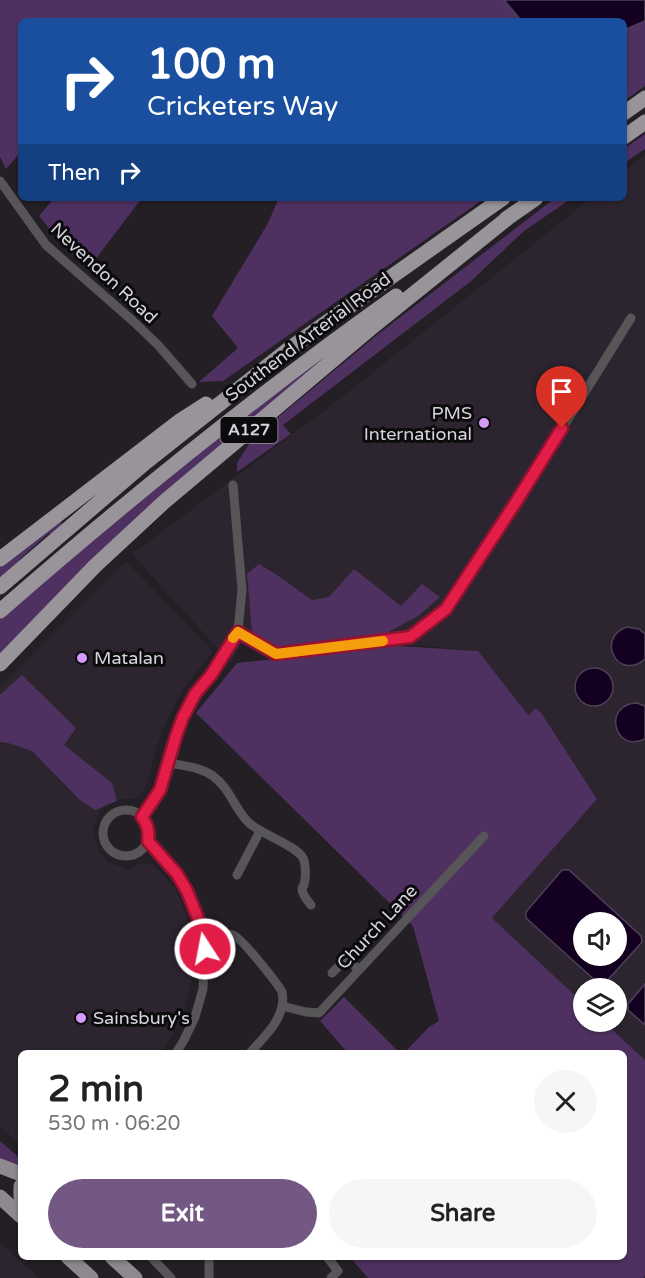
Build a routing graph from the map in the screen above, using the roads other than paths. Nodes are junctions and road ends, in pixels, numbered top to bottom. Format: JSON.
{"nodes":[{"id":1,"x":645,"y":98,"type":"edge"},
{"id":2,"x":627,"y":111,"type":"edge"},
{"id":3,"x":645,"y":122,"type":"edge"},
{"id":4,"x":627,"y":135,"type":"edge"},
{"id":5,"x":0,"y":181,"type":"edge"},
{"id":6,"x":499,"y":201,"type":"edge"},
{"id":7,"x":532,"y":201,"type":"edge"},
{"id":8,"x":514,"y":213,"type":"junction"},
{"id":9,"x":631,"y":318,"type":"dead end"},
{"id":10,"x":290,"y":349,"type":"junction"},
{"id":11,"x":192,"y":384,"type":"dead end"},
{"id":12,"x":233,"y":485,"type":"dead end"},
{"id":13,"x":0,"y":560,"type":"edge"},
{"id":14,"x":0,"y":586,"type":"edge"},
{"id":15,"x":0,"y":611,"type":"edge"},
{"id":16,"x":238,"y":632,"type":"junction"},
{"id":17,"x":0,"y":664,"type":"edge"},
{"id":18,"x":169,"y":763,"type":"junction"},
{"id":19,"x":142,"y":817,"type":"junction"},
{"id":20,"x":260,"y":831,"type":"junction"},
{"id":21,"x":484,"y":836,"type":"dead end"},
{"id":22,"x":148,"y":841,"type":"junction"},
{"id":23,"x":237,"y":875,"type":"dead end"},
{"id":24,"x":311,"y":905,"type":"dead end"},
{"id":25,"x":205,"y":936,"type":"junction"},
{"id":26,"x":359,"y":970,"type":"junction"},
{"id":27,"x":332,"y":973,"type":"dead end"},
{"id":28,"x":282,"y":1006,"type":"junction"},
{"id":29,"x":178,"y":1050,"type":"edge"},
{"id":30,"x":252,"y":1050,"type":"edge"},
{"id":31,"x":0,"y":1166,"type":"edge"},
{"id":32,"x":18,"y":1173,"type":"edge"},
{"id":33,"x":0,"y":1197,"type":"edge"},
{"id":34,"x":18,"y":1212,"type":"edge"},
{"id":35,"x":71,"y":1260,"type":"edge"},
{"id":36,"x":115,"y":1260,"type":"edge"},
{"id":37,"x":154,"y":1260,"type":"edge"},
{"id":38,"x":210,"y":1260,"type":"edge"},
{"id":39,"x":329,"y":1260,"type":"edge"},
{"id":40,"x":91,"y":1278,"type":"edge"},
{"id":41,"x":135,"y":1278,"type":"edge"},
{"id":42,"x":171,"y":1278,"type":"edge"},
{"id":43,"x":209,"y":1278,"type":"edge"},
{"id":44,"x":331,"y":1278,"type":"edge"}],
"edges":[{"from":1,"to":2,"type":"highway"},
{"from":3,"to":4,"type":"highway"},
{"from":5,"to":11,"type":"street","name":"Nevendon Road"},
{"from":6,"to":10,"type":"highway","name":"Southend Arterial Road","number":"A127"},
{"from":7,"to":8,"type":"highway","name":"Southend Arterial Road","number":"A127"},
{"from":8,"to":15,"type":"highway","name":"Southend Arterial Road","number":"A127"},
{"from":8,"to":17,"type":"highway","number":"A127"},
{"from":9,"to":16,"type":"street"},
{"from":10,"to":13,"type":"highway","number":"A127"},
{"from":10,"to":14,"type":"highway","name":"Southend Arterial Road","number":"A127"},
{"from":12,"to":16,"type":"street"},
{"from":16,"to":18,"type":"street"},
{"from":18,"to":19,"type":"street"},
{"from":18,"to":20,"type":"street"},
{"from":19,"to":22,"type":"street"},
{"from":19,"to":22,"type":"street"},
{"from":20,"to":23,"type":"street"},
{"from":20,"to":24,"type":"street"},
{"from":21,"to":26,"type":"street","name":"Church Lane"},
{"from":22,"to":25,"type":"street"},
{"from":25,"to":28,"type":"street"},
{"from":25,"to":29,"type":"street"},
{"from":26,"to":27,"type":"street"},
{"from":26,"to":28,"type":"street","name":"Church Lane"},
{"from":28,"to":30,"type":"street"},
{"from":31,"to":32,"type":"main road"},
{"from":33,"to":34,"type":"main road"},
{"from":35,"to":40,"type":"main road"},
{"from":36,"to":41,"type":"main road"},
{"from":37,"to":42,"type":"street"},
{"from":38,"to":43,"type":"street"},
{"from":39,"to":44,"type":"street"}]}
